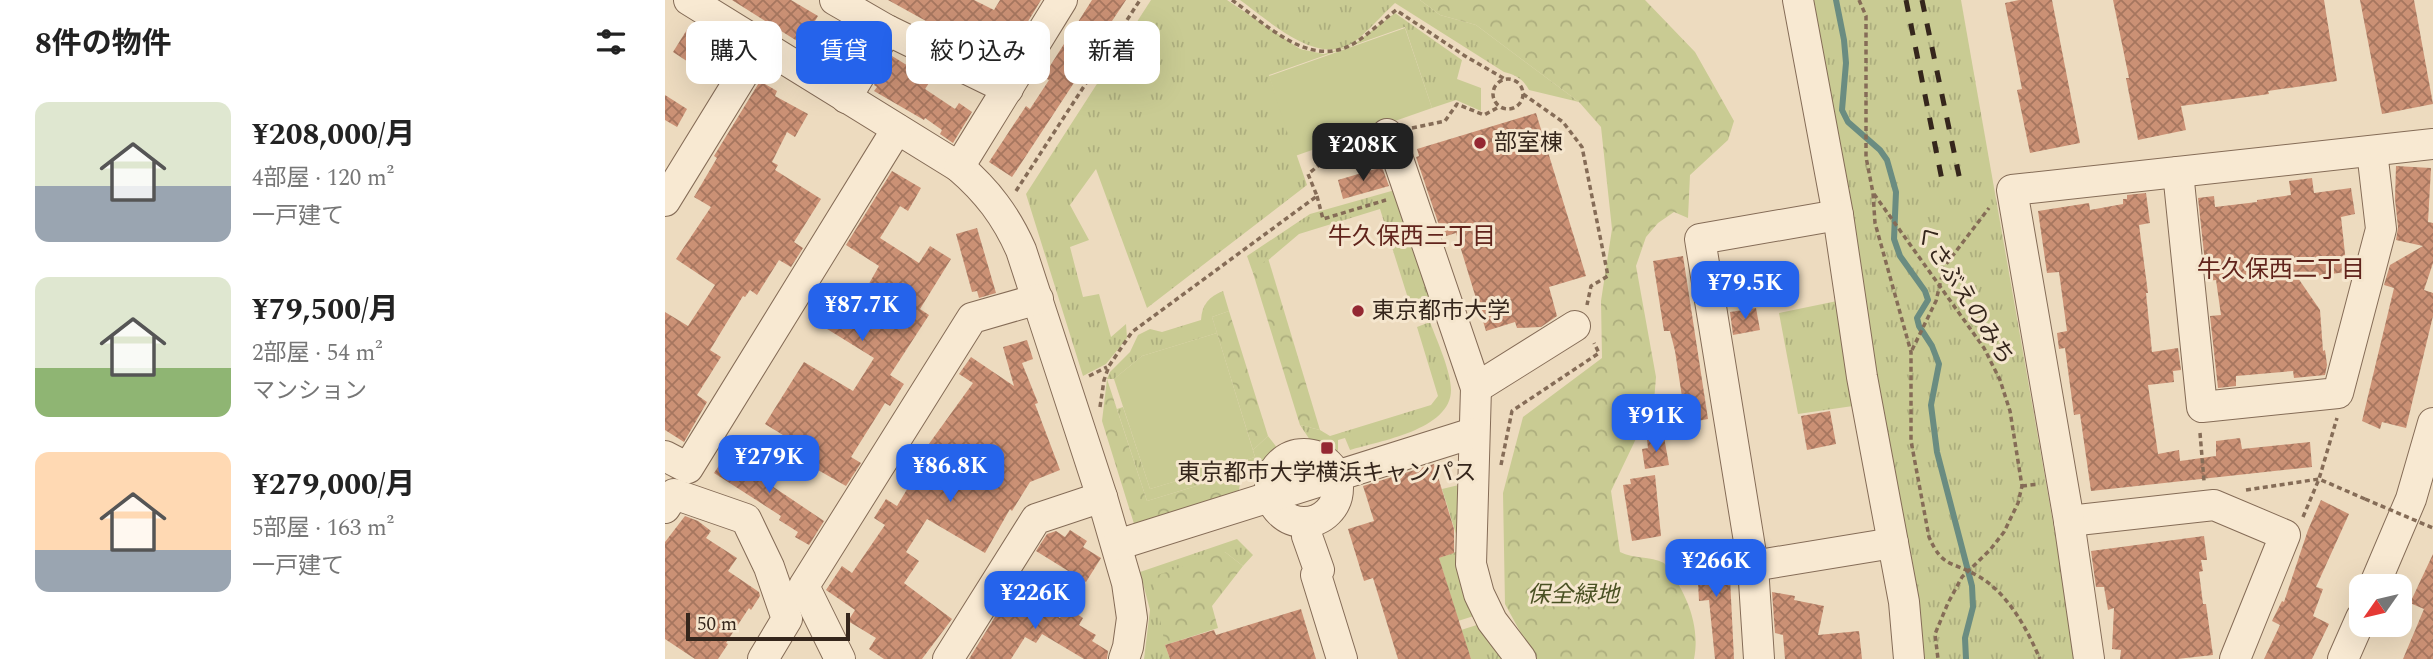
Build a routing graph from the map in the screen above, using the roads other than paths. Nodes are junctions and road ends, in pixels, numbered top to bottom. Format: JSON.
{"nodes":[{"id":1,"x":689,"y":0,"type":"edge"},
{"id":2,"x":835,"y":0,"type":"edge"},
{"id":3,"x":1062,"y":0,"type":"edge"},
{"id":4,"x":1798,"y":0,"type":"edge"},
{"id":5,"x":723,"y":21,"type":"edge"},
{"id":6,"x":871,"y":21,"type":"edge"},
{"id":7,"x":892,"y":32,"type":"edge"},
{"id":8,"x":782,"y":58,"type":"edge"},
{"id":9,"x":737,"y":84,"type":"edge"},
{"id":10,"x":854,"y":84,"type":"edge"},
{"id":11,"x":1007,"y":89,"type":"junction"},
{"id":12,"x":846,"y":97,"type":"junction"},
{"id":13,"x":897,"y":129,"type":"junction"},
{"id":14,"x":1387,"y":134,"type":"road end"},
{"id":15,"x":2433,"y":144,"type":"edge"},
{"id":16,"x":2372,"y":151,"type":"junction"},
{"id":17,"x":959,"y":167,"type":"junction"},
{"id":18,"x":2178,"y":172,"type":"junction"},
{"id":19,"x":665,"y":201,"type":"edge"},
{"id":20,"x":1838,"y":215,"type":"junction"},
{"id":21,"x":1038,"y":299,"type":"junction"},
{"id":22,"x":1575,"y":326,"type":"dead end"},
{"id":23,"x":1476,"y":388,"type":"junction"},
{"id":24,"x":2433,"y":423,"type":"edge"},
{"id":25,"x":1473,"y":433,"type":"junction"},
{"id":26,"x":665,"y":456,"type":"edge"},
{"id":27,"x":1335,"y":465,"type":"junction"},
{"id":28,"x":1266,"y":489,"type":"junction"},
{"id":29,"x":2433,"y":492,"type":"edge"},
{"id":30,"x":1102,"y":497,"type":"junction"},
{"id":31,"x":665,"y":508,"type":"edge"},
{"id":32,"x":2069,"y":521,"type":"junction"},
{"id":33,"x":1307,"y":537,"type":"dead end"},
{"id":34,"x":1893,"y":543,"type":"junction"},
{"id":35,"x":1117,"y":545,"type":"junction"},
{"id":36,"x":1753,"y":566,"type":"junction"},
{"id":37,"x":2379,"y":574,"type":"edge"},
{"id":38,"x":2401,"y":574,"type":"edge"},
{"id":39,"x":2353,"y":637,"type":"edge"},
{"id":40,"x":2374,"y":637,"type":"edge"},
{"id":41,"x":763,"y":659,"type":"edge"},
{"id":42,"x":840,"y":659,"type":"edge"},
{"id":43,"x":948,"y":659,"type":"edge"},
{"id":44,"x":1124,"y":659,"type":"edge"},
{"id":45,"x":1342,"y":659,"type":"edge"},
{"id":46,"x":1521,"y":659,"type":"edge"},
{"id":47,"x":1759,"y":659,"type":"edge"},
{"id":48,"x":1909,"y":659,"type":"edge"},
{"id":49,"x":2089,"y":659,"type":"edge"},
{"id":50,"x":2235,"y":659,"type":"edge"},
{"id":51,"x":2343,"y":659,"type":"edge"},
{"id":52,"x":2364,"y":659,"type":"edge"}],
"edges":[{"from":1,"to":5,"type":"street"},
{"from":2,"to":6,"type":"street"},
{"from":3,"to":11,"type":"street"},
{"from":4,"to":20,"type":"street"},
{"from":7,"to":11,"type":"street"},
{"from":8,"to":12,"type":"street"},
{"from":9,"to":19,"type":"street"},
{"from":10,"to":12,"type":"street"},
{"from":11,"to":17,"type":"street"},
{"from":12,"to":13,"type":"street"},
{"from":13,"to":17,"type":"street"},
{"from":13,"to":26,"type":"street"},
{"from":14,"to":23,"type":"street"},
{"from":15,"to":16,"type":"street"},
{"from":16,"to":18,"type":"street"},
{"from":16,"to":18,"type":"street"},
{"from":17,"to":21,"type":"street"},
{"from":18,"to":32,"type":"street"},
{"from":20,"to":34,"type":"street"},
{"from":20,"to":36,"type":"street"},
{"from":21,"to":30,"type":"street"},
{"from":21,"to":42,"type":"street"},
{"from":22,"to":23,"type":"street"},
{"from":23,"to":25,"type":"street"},
{"from":24,"to":37,"type":"street"},
{"from":25,"to":27,"type":"street"},
{"from":25,"to":46,"type":"street"},
{"from":27,"to":28,"type":"street"},
{"from":27,"to":28,"type":"street"},
{"from":28,"to":35,"type":"street"},
{"from":29,"to":38,"type":"street"},
{"from":30,"to":35,"type":"street"},
{"from":30,"to":43,"type":"street"},
{"from":31,"to":41,"type":"street"},
{"from":32,"to":49,"type":"street"},
{"from":32,"to":50,"type":"street"},
{"from":33,"to":45,"type":"street"},
{"from":34,"to":36,"type":"street"},
{"from":34,"to":48,"type":"street"},
{"from":35,"to":44,"type":"street"},
{"from":36,"to":47,"type":"street"},
{"from":39,"to":51,"type":"street"},
{"from":40,"to":52,"type":"street"}]}
